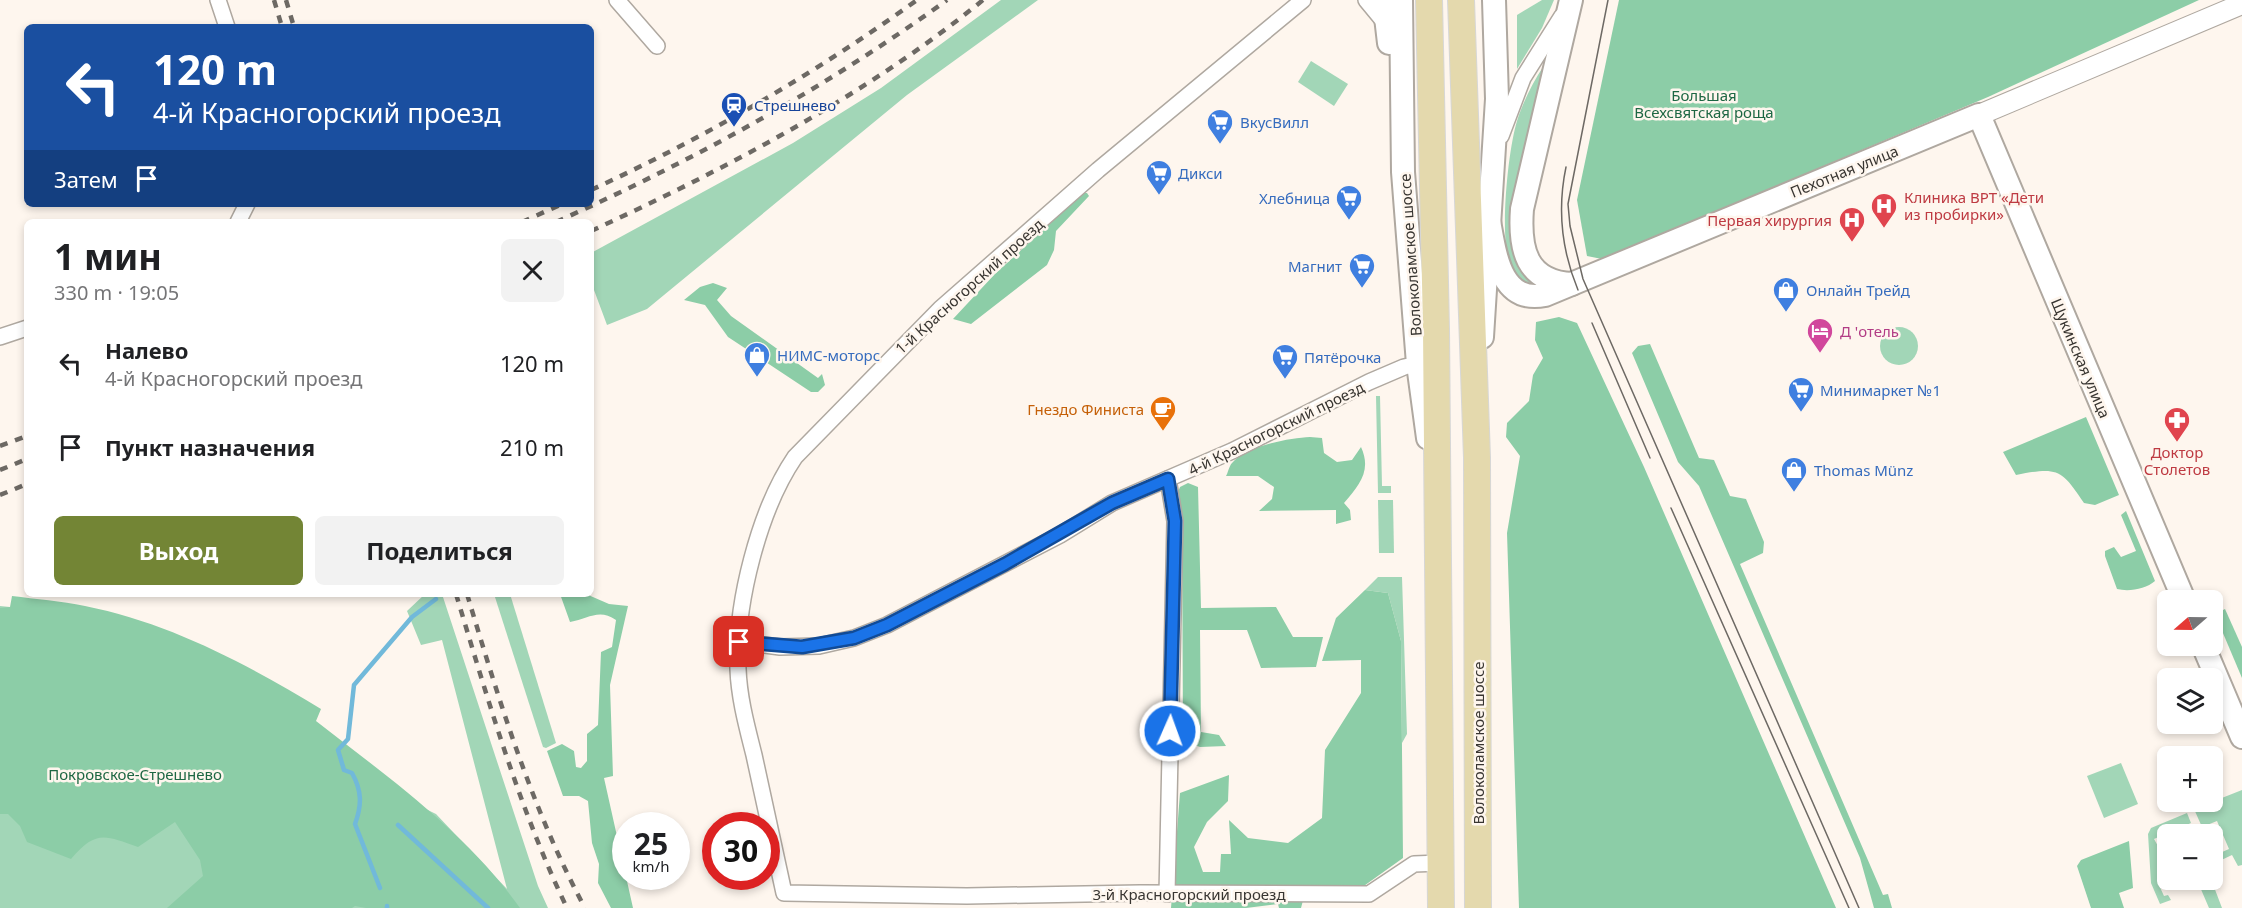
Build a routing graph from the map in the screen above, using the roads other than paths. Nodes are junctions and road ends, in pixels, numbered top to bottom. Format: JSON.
{"nodes":[{"id":1,"x":218,"y":0,"type":"edge"},
{"id":2,"x":617,"y":0,"type":"edge"},
{"id":3,"x":1303,"y":0,"type":"edge"},
{"id":4,"x":1366,"y":0,"type":"edge"},
{"id":5,"x":1384,"y":0,"type":"edge"},
{"id":6,"x":1401,"y":0,"type":"edge"},
{"id":7,"x":1429,"y":0,"type":"edge"},
{"id":8,"x":1461,"y":0,"type":"edge"},
{"id":9,"x":1494,"y":0,"type":"edge"},
{"id":10,"x":1570,"y":0,"type":"edge"},
{"id":11,"x":2242,"y":4,"type":"edge"},
{"id":12,"x":226,"y":24,"type":"edge"},
{"id":13,"x":1388,"y":27,"type":"junction"},
{"id":14,"x":657,"y":46,"type":"dead end"},
{"id":15,"x":1979,"y":115,"type":"junction"},
{"id":16,"x":1494,"y":156,"type":"junction"},
{"id":17,"x":1404,"y":172,"type":"junction"},
{"id":18,"x":1490,"y":221,"type":"junction"},
{"id":19,"x":1572,"y":284,"type":"junction"},
{"id":20,"x":24,"y":329,"type":"edge"},
{"id":21,"x":0,"y":337,"type":"edge"},
{"id":22,"x":1418,"y":364,"type":"junction"},
{"id":23,"x":1476,"y":435,"type":"junction"},
{"id":24,"x":1168,"y":479,"type":"junction"},
{"id":25,"x":1437,"y":509,"type":"junction"},
{"id":26,"x":2180,"y":590,"type":"edge"},
{"id":27,"x":739,"y":642,"type":"junction"},
{"id":28,"x":2208,"y":656,"type":"edge"},
{"id":29,"x":2242,"y":737,"type":"edge"},
{"id":30,"x":1440,"y":869,"type":"junction"},
{"id":31,"x":784,"y":892,"type":"joint"},
{"id":32,"x":1167,"y":894,"type":"junction"},
{"id":33,"x":1439,"y":908,"type":"edge"},
{"id":34,"x":1478,"y":908,"type":"edge"}],
"edges":[{"from":1,"to":12,"type":"street"},
{"from":2,"to":14,"type":"street"},
{"from":3,"to":27,"type":"street","name":"1-й Красногорский проезд"},
{"from":4,"to":13,"type":"street"},
{"from":5,"to":13,"type":"main road"},
{"from":6,"to":17,"type":"main road","name":"Волоколамское шоссе"},
{"from":7,"to":25,"type":"main road","name":"Волоколамское шоссе"},
{"from":8,"to":23,"type":"main road","name":"Волоколамское шоссе"},
{"from":9,"to":16,"type":"main road","name":"Волоколамское шоссе"},
{"from":10,"to":16,"type":"street"},
{"from":10,"to":19,"type":"main road"},
{"from":11,"to":15,"type":"street","name":"Пехотная улица"},
{"from":13,"to":17,"type":"main road"},
{"from":15,"to":19,"type":"main road","name":"Пехотная улица"},
{"from":15,"to":26,"type":"main road","name":"Щукинская улица"},
{"from":16,"to":18,"type":"main road","name":"Волоколамское шоссе"},
{"from":17,"to":22,"type":"main road","name":"Волоколамское шоссе"},
{"from":18,"to":19,"type":"main road","name":"Пехотная улица"},
{"from":18,"to":23,"type":"main road","name":"Волоколамское шоссе"},
{"from":20,"to":21,"type":"street"},
{"from":22,"to":24,"type":"street","name":"4-й Красногорский проезд"},
{"from":22,"to":25,"type":"main road","name":"Волоколамское шоссе"},
{"from":23,"to":34,"type":"main road","name":"Волоколамское шоссе"},
{"from":24,"to":27,"type":"street","name":"4-й Красногорский проезд"},
{"from":24,"to":32,"type":"street"},
{"from":25,"to":30,"type":"main road","name":"Волоколамское шоссе"},
{"from":27,"to":31,"type":"street","name":"1-й Красногорский проезд"},
{"from":28,"to":29,"type":"main road"},
{"from":30,"to":32,"type":"street","name":"3-й Красногорский проезд"},
{"from":30,"to":33,"type":"main road","name":"Волоколамское шоссе"},
{"from":31,"to":32,"type":"street","name":"3-й Красногорский проезд"}]}
